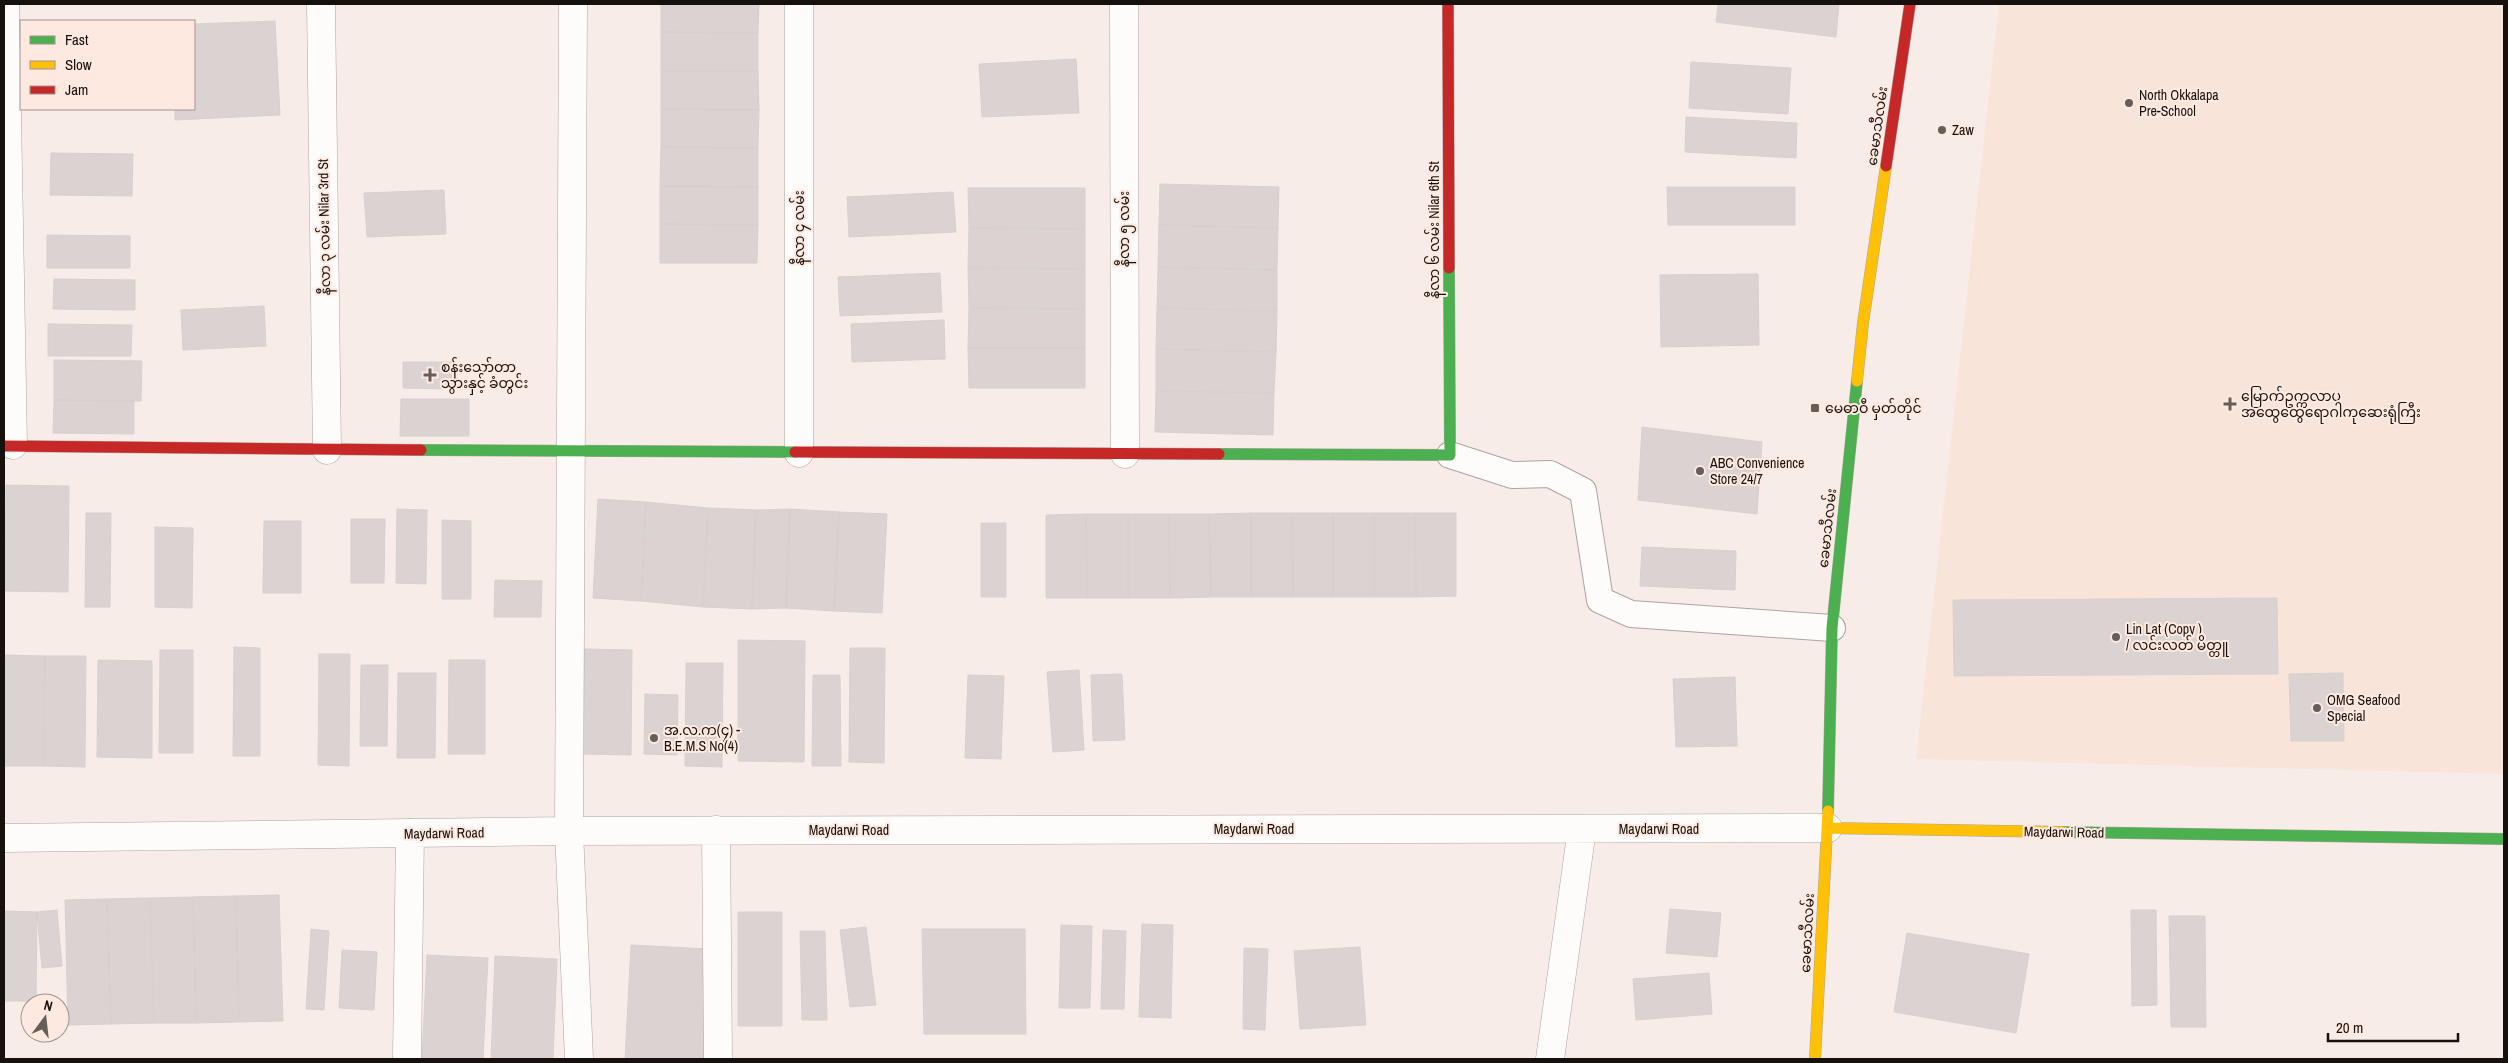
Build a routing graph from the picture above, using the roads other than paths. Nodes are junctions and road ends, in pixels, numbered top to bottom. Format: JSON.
{"nodes":[{"id":1,"x":5,"y":4,"type":"edge"},
{"id":2,"x":321,"y":4,"type":"edge"},
{"id":3,"x":573,"y":4,"type":"edge"},
{"id":4,"x":799,"y":4,"type":"edge"},
{"id":5,"x":1124,"y":4,"type":"edge"},
{"id":6,"x":1448,"y":4,"type":"edge"},
{"id":7,"x":1910,"y":4,"type":"edge"},
{"id":8,"x":8,"y":446,"type":"edge"},
{"id":9,"x":327,"y":450,"type":"junction"},
{"id":10,"x":571,"y":452,"type":"junction"},
{"id":11,"x":799,"y":453,"type":"junction"},
{"id":12,"x":1125,"y":454,"type":"junction"},
{"id":13,"x":1450,"y":455,"type":"junction"},
{"id":14,"x":1832,"y":628,"type":"junction"},
{"id":15,"x":1828,"y":828,"type":"junction"},
{"id":16,"x":1582,"y":829,"type":"junction"},
{"id":17,"x":716,"y":830,"type":"junction"},
{"id":18,"x":569,"y":831,"type":"junction"},
{"id":19,"x":410,"y":833,"type":"junction"},
{"id":20,"x":4,"y":838,"type":"edge"},
{"id":21,"x":2504,"y":840,"type":"edge"},
{"id":22,"x":407,"y":1059,"type":"edge"},
{"id":23,"x":579,"y":1059,"type":"edge"},
{"id":24,"x":718,"y":1059,"type":"edge"},
{"id":25,"x":1550,"y":1059,"type":"edge"},
{"id":26,"x":1815,"y":1059,"type":"edge"}],
"edges":[{"from":1,"to":8,"type":"street"},
{"from":2,"to":9,"type":"street","name":"နီလာ ၃ လမ်း Nilar 3rd St"},
{"from":3,"to":10,"type":"street"},
{"from":4,"to":11,"type":"street","name":"နီလာ ၄ လမ်း"},
{"from":5,"to":12,"type":"street","name":"နီလာ ၅ လမ်း"},
{"from":6,"to":13,"type":"street","name":"နီလာ ၆ လမ်း Nilar 6th St"},
{"from":7,"to":14,"type":"street","name":"ခေမာသီလမ်း"},
{"from":8,"to":9,"type":"street"},
{"from":9,"to":10,"type":"street"},
{"from":10,"to":11,"type":"street"},
{"from":10,"to":18,"type":"street"},
{"from":11,"to":12,"type":"street"},
{"from":12,"to":13,"type":"street"},
{"from":13,"to":14,"type":"lane"},
{"from":14,"to":15,"type":"street","name":"ခေမာသီလမ်း"},
{"from":15,"to":16,"type":"street","name":"Maydarwi Road"},
{"from":15,"to":21,"type":"street","name":"Maydarwi Road"},
{"from":15,"to":26,"type":"street","name":"ခေမာသီလမ်း"},
{"from":16,"to":17,"type":"street","name":"Maydarwi Road"},
{"from":16,"to":25,"type":"street"},
{"from":17,"to":18,"type":"street","name":"Maydarwi Road"},
{"from":17,"to":24,"type":"street"},
{"from":18,"to":19,"type":"street","name":"Maydarwi Road"},
{"from":18,"to":23,"type":"street"},
{"from":19,"to":20,"type":"street","name":"Maydarwi Road"},
{"from":19,"to":22,"type":"street"}]}
